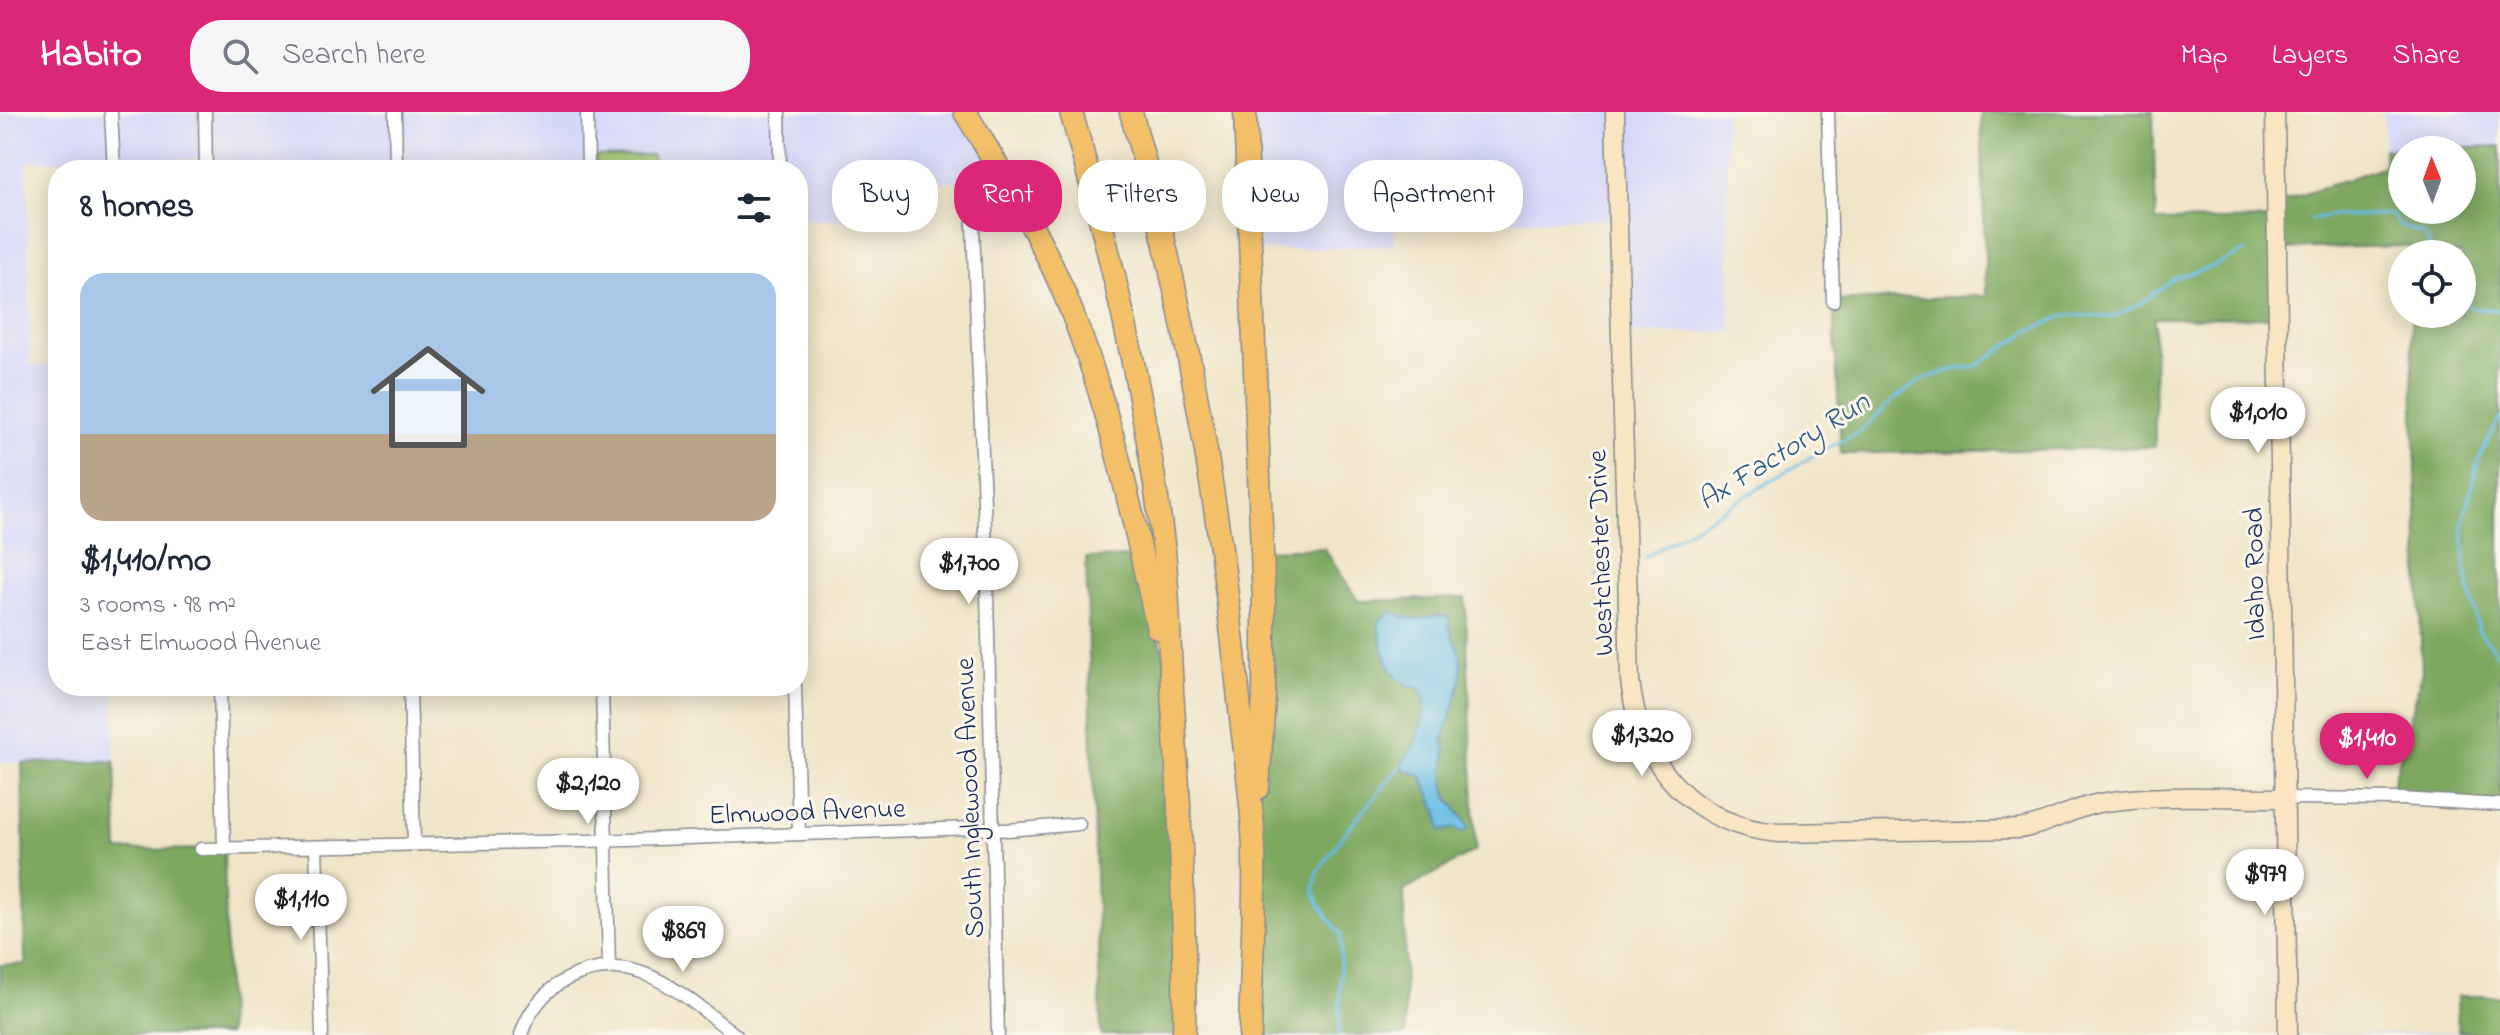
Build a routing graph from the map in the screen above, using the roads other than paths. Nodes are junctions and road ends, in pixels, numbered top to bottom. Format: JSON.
{"nodes":[{"id":1,"x":111,"y":112,"type":"edge"},
{"id":2,"x":205,"y":112,"type":"edge"},
{"id":3,"x":395,"y":112,"type":"edge"},
{"id":4,"x":587,"y":112,"type":"edge"},
{"id":5,"x":779,"y":112,"type":"edge"},
{"id":6,"x":965,"y":112,"type":"edge"},
{"id":7,"x":1071,"y":112,"type":"edge"},
{"id":8,"x":1131,"y":112,"type":"edge"},
{"id":9,"x":1245,"y":112,"type":"edge"},
{"id":10,"x":1615,"y":112,"type":"edge"},
{"id":11,"x":1828,"y":112,"type":"edge"},
{"id":12,"x":2275,"y":112,"type":"edge"},
{"id":13,"x":113,"y":160,"type":"edge"},
{"id":14,"x":206,"y":160,"type":"edge"},
{"id":15,"x":396,"y":160,"type":"edge"},
{"id":16,"x":588,"y":160,"type":"edge"},
{"id":17,"x":780,"y":160,"type":"edge"},
{"id":18,"x":975,"y":232,"type":"edge"},
{"id":19,"x":1833,"y":301,"type":"dead end"},
{"id":20,"x":1172,"y":689,"type":"junction"},
{"id":21,"x":220,"y":696,"type":"edge"},
{"id":22,"x":410,"y":696,"type":"edge"},
{"id":23,"x":602,"y":696,"type":"edge"},
{"id":24,"x":795,"y":696,"type":"edge"},
{"id":25,"x":2284,"y":798,"type":"junction"},
{"id":26,"x":2500,"y":805,"type":"edge"},
{"id":27,"x":1079,"y":824,"type":"dead end"},
{"id":28,"x":993,"y":829,"type":"junction"},
{"id":29,"x":799,"y":834,"type":"junction"},
{"id":30,"x":606,"y":839,"type":"junction"},
{"id":31,"x":414,"y":844,"type":"junction"},
{"id":32,"x":316,"y":847,"type":"junction"},
{"id":33,"x":201,"y":849,"type":"dead end"},
{"id":34,"x":224,"y":849,"type":"junction"},
{"id":35,"x":1254,"y":853,"type":"junction"},
{"id":36,"x":609,"y":966,"type":"junction"},
{"id":37,"x":322,"y":1035,"type":"edge"},
{"id":38,"x":521,"y":1035,"type":"edge"},
{"id":39,"x":736,"y":1035,"type":"edge"},
{"id":40,"x":998,"y":1035,"type":"edge"},
{"id":41,"x":1184,"y":1035,"type":"edge"},
{"id":42,"x":1250,"y":1035,"type":"edge"},
{"id":43,"x":2288,"y":1035,"type":"edge"}],
"edges":[{"from":1,"to":13,"type":"street"},
{"from":2,"to":14,"type":"street"},
{"from":3,"to":15,"type":"street"},
{"from":4,"to":16,"type":"street"},
{"from":5,"to":17,"type":"street"},
{"from":6,"to":20,"type":"highway"},
{"from":7,"to":20,"type":"highway"},
{"from":8,"to":35,"type":"highway"},
{"from":9,"to":35,"type":"highway"},
{"from":10,"to":25,"type":"street","name":"Westchester Drive"},
{"from":11,"to":19,"type":"street"},
{"from":12,"to":25,"type":"street","name":"Idaho Road"},
{"from":18,"to":28,"type":"street","name":"South Inglewood Avenue"},
{"from":20,"to":41,"type":"highway"},
{"from":21,"to":34,"type":"street"},
{"from":22,"to":31,"type":"street"},
{"from":23,"to":30,"type":"street"},
{"from":24,"to":29,"type":"street"},
{"from":25,"to":26,"type":"street"},
{"from":25,"to":43,"type":"street","name":"Idaho Road"},
{"from":27,"to":28,"type":"street","name":"Elmwood Avenue"},
{"from":28,"to":29,"type":"street","name":"Elmwood Avenue"},
{"from":28,"to":40,"type":"street","name":"South Inglewood Avenue"},
{"from":29,"to":30,"type":"street","name":"Elmwood Avenue"},
{"from":30,"to":31,"type":"street","name":"Elmwood Avenue"},
{"from":30,"to":36,"type":"street"},
{"from":31,"to":32,"type":"street","name":"Elmwood Avenue"},
{"from":32,"to":34,"type":"street","name":"Elmwood Avenue"},
{"from":32,"to":37,"type":"street"},
{"from":33,"to":34,"type":"street","name":"Elmwood Avenue"},
{"from":35,"to":42,"type":"highway"},
{"from":36,"to":38,"type":"street"},
{"from":36,"to":39,"type":"street"}]}
